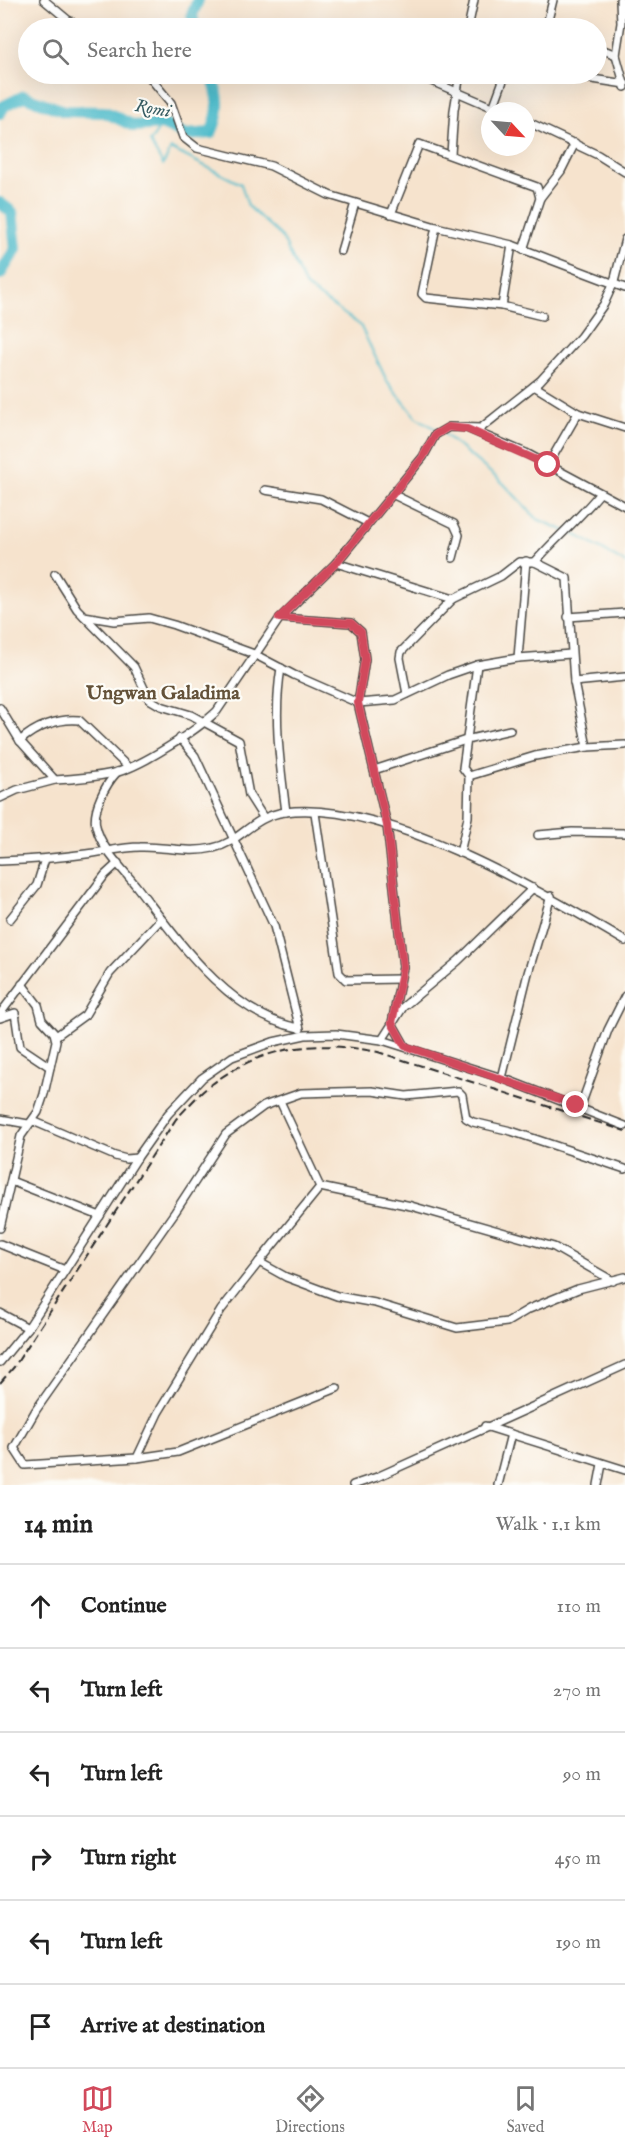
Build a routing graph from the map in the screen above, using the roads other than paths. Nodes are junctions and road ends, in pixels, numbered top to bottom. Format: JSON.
{"nodes":[{"id":1,"x":44,"y":0,"type":"edge"},
{"id":2,"x":474,"y":0,"type":"edge"},
{"id":3,"x":553,"y":0,"type":"edge"},
{"id":4,"x":612,"y":0,"type":"edge"},
{"id":5,"x":620,"y":1,"type":"edge"},
{"id":6,"x":66,"y":18,"type":"edge"},
{"id":7,"x":470,"y":18,"type":"edge"},
{"id":8,"x":549,"y":18,"type":"edge"},
{"id":9,"x":607,"y":51,"type":"edge"},
{"id":10,"x":616,"y":55,"type":"junction"},
{"id":11,"x":607,"y":82,"type":"edge"},
{"id":12,"x":155,"y":84,"type":"edge"},
{"id":13,"x":441,"y":84,"type":"edge"},
{"id":14,"x":459,"y":84,"type":"edge"},
{"id":15,"x":503,"y":84,"type":"edge"},
{"id":16,"x":625,"y":85,"type":"edge"},
{"id":17,"x":459,"y":91,"type":"junction"},
{"id":18,"x":481,"y":102,"type":"edge"},
{"id":19,"x":499,"y":102,"type":"edge"},
{"id":20,"x":535,"y":125,"type":"edge"},
{"id":21,"x":575,"y":143,"type":"junction"},
{"id":22,"x":451,"y":154,"type":"junction"},
{"id":23,"x":625,"y":172,"type":"edge"},
{"id":24,"x":540,"y":198,"type":"junction"},
{"id":25,"x":355,"y":203,"type":"junction"},
{"id":26,"x":391,"y":214,"type":"junction"},
{"id":27,"x":436,"y":227,"type":"junction"},
{"id":28,"x":625,"y":239,"type":"edge"},
{"id":29,"x":512,"y":245,"type":"junction"},
{"id":30,"x":523,"y":250,"type":"junction"},
{"id":31,"x":341,"y":251,"type":"dead end"},
{"id":32,"x":614,"y":282,"type":"junction"},
{"id":33,"x":625,"y":288,"type":"edge"},
{"id":34,"x":502,"y":306,"type":"junction"},
{"id":35,"x":542,"y":316,"type":"dead end"},
{"id":36,"x":534,"y":386,"type":"junction"},
{"id":37,"x":578,"y":413,"type":"junction"},
{"id":38,"x":625,"y":428,"type":"edge"},
{"id":39,"x":467,"y":429,"type":"junction"},
{"id":40,"x":548,"y":465,"type":"junction"},
{"id":41,"x":265,"y":490,"type":"dead end"},
{"id":42,"x":600,"y":493,"type":"junction"},
{"id":43,"x":392,"y":494,"type":"junction"},
{"id":44,"x":625,"y":498,"type":"edge"},
{"id":45,"x":622,"y":505,"type":"edge"},
{"id":46,"x":368,"y":523,"type":"junction"},
{"id":47,"x":453,"y":558,"type":"dead end"},
{"id":48,"x":526,"y":561,"type":"junction"},
{"id":49,"x":535,"y":562,"type":"junction"},
{"id":50,"x":336,"y":563,"type":"junction"},
{"id":51,"x":55,"y":574,"type":"dead end"},
{"id":52,"x":453,"y":599,"type":"junction"},
{"id":53,"x":625,"y":613,"type":"edge"},
{"id":54,"x":84,"y":616,"type":"junction"},
{"id":55,"x":568,"y":617,"type":"junction"},
{"id":56,"x":279,"y":618,"type":"junction"},
{"id":57,"x":254,"y":654,"type":"junction"},
{"id":58,"x":572,"y":654,"type":"junction"},
{"id":59,"x":518,"y":658,"type":"junction"},
{"id":60,"x":477,"y":665,"type":"junction"},
{"id":61,"x":281,"y":668,"type":"junction"},
{"id":62,"x":625,"y":677,"type":"edge"},
{"id":63,"x":574,"y":682,"type":"junction"},
{"id":64,"x":407,"y":694,"type":"junction"},
{"id":65,"x":358,"y":703,"type":"junction"},
{"id":66,"x":0,"y":708,"type":"edge"},
{"id":67,"x":206,"y":722,"type":"junction"},
{"id":68,"x":510,"y":730,"type":"dead end"},
{"id":69,"x":180,"y":738,"type":"junction"},
{"id":70,"x":466,"y":740,"type":"junction"},
{"id":71,"x":20,"y":741,"type":"junction"},
{"id":72,"x":625,"y":745,"type":"edge"},
{"id":73,"x":587,"y":747,"type":"junction"},
{"id":74,"x":128,"y":767,"type":"junction"},
{"id":75,"x":374,"y":770,"type":"junction"},
{"id":76,"x":117,"y":772,"type":"junction"},
{"id":77,"x":469,"y":776,"type":"junction"},
{"id":78,"x":55,"y":780,"type":"junction"},
{"id":79,"x":0,"y":798,"type":"edge"},
{"id":80,"x":286,"y":812,"type":"junction"},
{"id":81,"x":315,"y":813,"type":"junction"},
{"id":82,"x":262,"y":817,"type":"junction"},
{"id":83,"x":387,"y":825,"type":"junction"},
{"id":84,"x":625,"y":833,"type":"edge"},
{"id":85,"x":538,"y":835,"type":"dead end"},
{"id":86,"x":235,"y":839,"type":"junction"},
{"id":87,"x":108,"y":851,"type":"junction"},
{"id":88,"x":460,"y":853,"type":"junction"},
{"id":89,"x":45,"y":859,"type":"junction"},
{"id":90,"x":0,"y":861,"type":"edge"},
{"id":91,"x":118,"y":863,"type":"junction"},
{"id":92,"x":533,"y":888,"type":"junction"},
{"id":93,"x":551,"y":897,"type":"junction"},
{"id":94,"x":10,"y":919,"type":"dead end"},
{"id":95,"x":160,"y":920,"type":"junction"},
{"id":96,"x":625,"y":941,"type":"edge"},
{"id":97,"x":400,"y":979,"type":"junction"},
{"id":98,"x":22,"y":984,"type":"junction"},
{"id":99,"x":625,"y":996,"type":"edge"},
{"id":100,"x":0,"y":1016,"type":"edge"},
{"id":101,"x":392,"y":1023,"type":"junction"},
{"id":102,"x":299,"y":1028,"type":"junction"},
{"id":103,"x":305,"y":1035,"type":"junction"},
{"id":104,"x":56,"y":1036,"type":"junction"},
{"id":105,"x":382,"y":1040,"type":"junction"},
{"id":106,"x":405,"y":1046,"type":"junction"},
{"id":107,"x":50,"y":1067,"type":"junction"},
{"id":108,"x":502,"y":1078,"type":"junction"},
{"id":109,"x":280,"y":1101,"type":"junction"},
{"id":110,"x":580,"y":1108,"type":"junction"},
{"id":111,"x":0,"y":1119,"type":"edge"},
{"id":112,"x":30,"y":1122,"type":"junction"},
{"id":113,"x":625,"y":1126,"type":"edge"},
{"id":114,"x":137,"y":1158,"type":"junction"},
{"id":115,"x":625,"y":1169,"type":"edge"},
{"id":116,"x":11,"y":1182,"type":"junction"},
{"id":117,"x":320,"y":1187,"type":"junction"},
{"id":118,"x":100,"y":1216,"type":"junction"},
{"id":119,"x":0,"y":1228,"type":"edge"},
{"id":120,"x":0,"y":1244,"type":"edge"},
{"id":121,"x":259,"y":1262,"type":"junction"},
{"id":122,"x":65,"y":1270,"type":"junction"},
{"id":123,"x":625,"y":1277,"type":"edge"},
{"id":124,"x":613,"y":1281,"type":"junction"},
{"id":125,"x":0,"y":1313,"type":"edge"},
{"id":126,"x":28,"y":1328,"type":"junction"},
{"id":127,"x":0,"y":1362,"type":"edge"},
{"id":128,"x":625,"y":1365,"type":"edge"},
{"id":129,"x":338,"y":1388,"type":"dead end"},
{"id":130,"x":486,"y":1426,"type":"junction"},
{"id":131,"x":511,"y":1434,"type":"junction"},
{"id":132,"x":137,"y":1458,"type":"junction"},
{"id":133,"x":602,"y":1464,"type":"junction"},
{"id":134,"x":625,"y":1470,"type":"edge"},
{"id":135,"x":353,"y":1485,"type":"edge"},
{"id":136,"x":498,"y":1485,"type":"edge"},
{"id":137,"x":598,"y":1485,"type":"edge"}],
"edges":[{"from":1,"to":6,"type":"street"},
{"from":2,"to":7,"type":"street"},
{"from":3,"to":8,"type":"street"},
{"from":4,"to":5,"type":"street"},
{"from":5,"to":10,"type":"street"},
{"from":9,"to":10,"type":"street"},
{"from":10,"to":16,"type":"street"},
{"from":11,"to":16,"type":"street"},
{"from":12,"to":25,"type":"street"},
{"from":13,"to":17,"type":"street"},
{"from":14,"to":17,"type":"street"},
{"from":15,"to":19,"type":"street"},
{"from":17,"to":18,"type":"street"},
{"from":17,"to":22,"type":"street"},
{"from":20,"to":21,"type":"street"},
{"from":21,"to":23,"type":"street"},
{"from":21,"to":24,"type":"street"},
{"from":22,"to":24,"type":"street"},
{"from":22,"to":26,"type":"street"},
{"from":24,"to":30,"type":"street"},
{"from":25,"to":26,"type":"street"},
{"from":25,"to":31,"type":"street"},
{"from":26,"to":27,"type":"street"},
{"from":27,"to":29,"type":"street"},
{"from":27,"to":34,"type":"street"},
{"from":28,"to":32,"type":"street"},
{"from":29,"to":30,"type":"street"},
{"from":29,"to":34,"type":"street"},
{"from":30,"to":32,"type":"street"},
{"from":32,"to":33,"type":"street"},
{"from":32,"to":36,"type":"street"},
{"from":34,"to":35,"type":"street"},
{"from":36,"to":37,"type":"street"},
{"from":36,"to":39,"type":"street"},
{"from":37,"to":38,"type":"street"},
{"from":37,"to":40,"type":"street"},
{"from":39,"to":40,"type":"street"},
{"from":39,"to":43,"type":"street"},
{"from":40,"to":42,"type":"street"},
{"from":41,"to":46,"type":"street"},
{"from":42,"to":45,"type":"street"},
{"from":42,"to":49,"type":"street"},
{"from":43,"to":46,"type":"street"},
{"from":43,"to":47,"type":"street"},
{"from":44,"to":45,"type":"street"},
{"from":46,"to":50,"type":"street"},
{"from":48,"to":49,"type":"street"},
{"from":48,"to":52,"type":"street"},
{"from":48,"to":59,"type":"street"},
{"from":49,"to":55,"type":"street"},
{"from":50,"to":52,"type":"street"},
{"from":50,"to":56,"type":"street"},
{"from":51,"to":54,"type":"street"},
{"from":52,"to":64,"type":"street"},
{"from":53,"to":55,"type":"street"},
{"from":54,"to":57,"type":"street"},
{"from":54,"to":67,"type":"street"},
{"from":55,"to":58,"type":"street"},
{"from":56,"to":57,"type":"street"},
{"from":56,"to":65,"type":"street"},
{"from":57,"to":61,"type":"street"},
{"from":57,"to":67,"type":"street"},
{"from":58,"to":59,"type":"street"},
{"from":58,"to":63,"type":"street"},
{"from":59,"to":60,"type":"street"},
{"from":60,"to":64,"type":"street"},
{"from":60,"to":70,"type":"street"},
{"from":61,"to":65,"type":"street"},
{"from":61,"to":80,"type":"street"},
{"from":62,"to":63,"type":"street"},
{"from":63,"to":73,"type":"street"},
{"from":64,"to":65,"type":"street"},
{"from":65,"to":75,"type":"street"},
{"from":66,"to":71,"type":"street"},
{"from":67,"to":69,"type":"street"},
{"from":67,"to":82,"type":"street"},
{"from":68,"to":70,"type":"street"},
{"from":69,"to":74,"type":"street"},
{"from":69,"to":86,"type":"street"},
{"from":70,"to":75,"type":"street"},
{"from":70,"to":77,"type":"street"},
{"from":71,"to":74,"type":"street"},
{"from":71,"to":78,"type":"street"},
{"from":72,"to":73,"type":"street"},
{"from":73,"to":77,"type":"street"},
{"from":74,"to":76,"type":"street"},
{"from":75,"to":83,"type":"street"},
{"from":76,"to":78,"type":"street"},
{"from":76,"to":87,"type":"street"},
{"from":77,"to":88,"type":"street"},
{"from":78,"to":79,"type":"street"},
{"from":80,"to":81,"type":"street"},
{"from":80,"to":82,"type":"street"},
{"from":81,"to":83,"type":"street"},
{"from":81,"to":97,"type":"street"},
{"from":82,"to":86,"type":"street"},
{"from":83,"to":88,"type":"street"},
{"from":83,"to":97,"type":"street"},
{"from":84,"to":85,"type":"street"},
{"from":86,"to":87,"type":"street"},
{"from":86,"to":102,"type":"street"},
{"from":87,"to":89,"type":"street"},
{"from":87,"to":91,"type":"street"},
{"from":88,"to":92,"type":"street"},
{"from":89,"to":90,"type":"street"},
{"from":89,"to":94,"type":"street"},
{"from":91,"to":95,"type":"street"},
{"from":91,"to":98,"type":"street"},
{"from":92,"to":93,"type":"street"},
{"from":92,"to":101,"type":"street"},
{"from":93,"to":96,"type":"street"},
{"from":93,"to":108,"type":"street"},
{"from":95,"to":102,"type":"street"},
{"from":95,"to":104,"type":"street"},
{"from":97,"to":101,"type":"street"},
{"from":98,"to":100,"type":"street"},
{"from":98,"to":104,"type":"street"},
{"from":99,"to":110,"type":"street"},
{"from":100,"to":107,"type":"street"},
{"from":101,"to":105,"type":"street"},
{"from":101,"to":106,"type":"street"},
{"from":102,"to":103,"type":"street"},
{"from":103,"to":105,"type":"street"},
{"from":103,"to":114,"type":"street"},
{"from":104,"to":107,"type":"street"},
{"from":105,"to":106,"type":"street"},
{"from":106,"to":108,"type":"street"},
{"from":107,"to":112,"type":"street"},
{"from":108,"to":110,"type":"street"},
{"from":109,"to":115,"type":"street"},
{"from":109,"to":117,"type":"street"},
{"from":109,"to":132,"type":"street"},
{"from":110,"to":113,"type":"street"},
{"from":111,"to":112,"type":"street"},
{"from":112,"to":114,"type":"street"},
{"from":112,"to":116,"type":"street"},
{"from":114,"to":118,"type":"street"},
{"from":116,"to":118,"type":"street"},
{"from":116,"to":119,"type":"street"},
{"from":117,"to":121,"type":"street"},
{"from":117,"to":124,"type":"street"},
{"from":118,"to":122,"type":"street"},
{"from":120,"to":122,"type":"street"},
{"from":121,"to":124,"type":"street"},
{"from":121,"to":132,"type":"street"},
{"from":122,"to":126,"type":"street"},
{"from":123,"to":124,"type":"street"},
{"from":125,"to":126,"type":"street"},
{"from":126,"to":127,"type":"street"},
{"from":128,"to":130,"type":"street"},
{"from":129,"to":132,"type":"street"},
{"from":130,"to":131,"type":"street"},
{"from":130,"to":135,"type":"street"},
{"from":131,"to":133,"type":"street"},
{"from":131,"to":136,"type":"street"},
{"from":133,"to":134,"type":"street"},
{"from":133,"to":137,"type":"street"}]}
